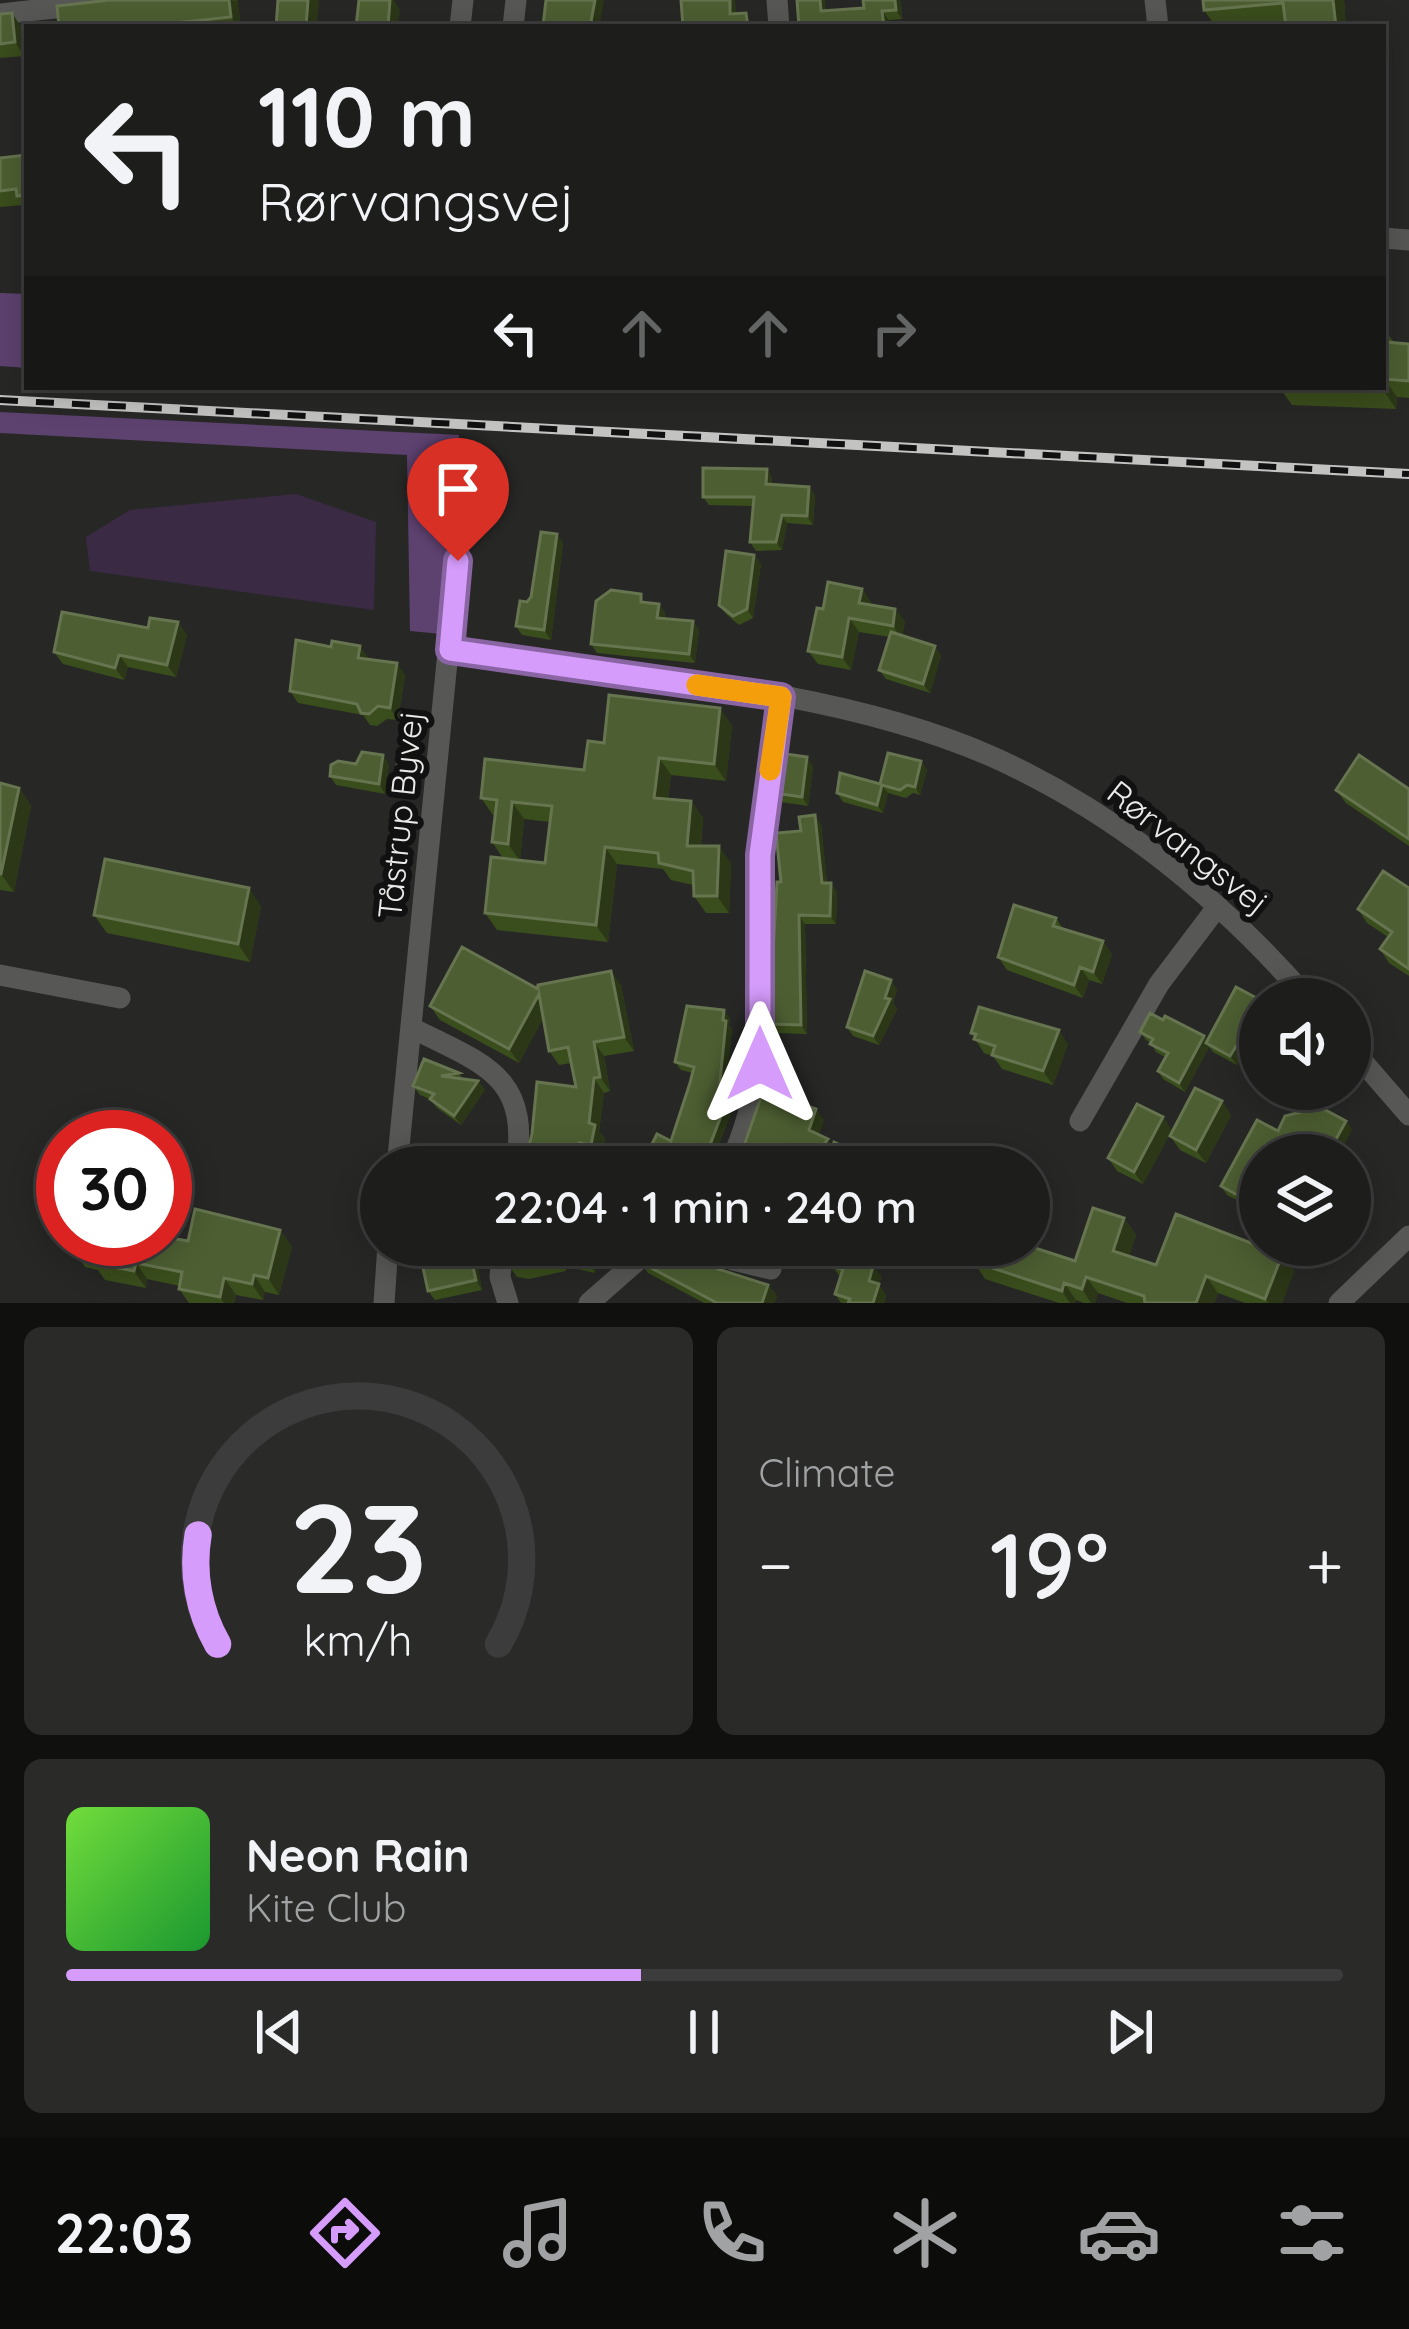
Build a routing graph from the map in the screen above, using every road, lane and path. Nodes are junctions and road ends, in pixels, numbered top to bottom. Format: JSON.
{"nodes":[{"id":1,"x":127,"y":0,"type":"edge"},
{"id":2,"x":0,"y":14,"type":"edge"},
{"id":3,"x":54,"y":18,"type":"edge"},
{"id":4,"x":466,"y":470,"type":"dead end"},
{"id":5,"x":450,"y":650,"type":"junction"},
{"id":6,"x":781,"y":697,"type":"junction"},
{"id":7,"x":1218,"y":906,"type":"junction"},
{"id":8,"x":0,"y":975,"type":"edge"},
{"id":9,"x":1288,"y":978,"type":"edge"},
{"id":10,"x":120,"y":998,"type":"dead end"},
{"id":11,"x":412,"y":1028,"type":"junction"},
{"id":12,"x":1371,"y":1069,"type":"edge"},
{"id":13,"x":1407,"y":1107,"type":"edge"},
{"id":14,"x":1080,"y":1121,"type":"dead end"},
{"id":15,"x":399,"y":1146,"type":"edge"},
{"id":16,"x":518,"y":1146,"type":"edge"},
{"id":17,"x":736,"y":1146,"type":"edge"},
{"id":18,"x":1409,"y":1236,"type":"edge"},
{"id":19,"x":387,"y":1266,"type":"edge"},
{"id":20,"x":501,"y":1266,"type":"edge"},
{"id":21,"x":631,"y":1266,"type":"edge"},
{"id":22,"x":758,"y":1266,"type":"edge"},
{"id":23,"x":770,"y":1269,"type":"dead end"},
{"id":24,"x":384,"y":1303,"type":"edge"},
{"id":25,"x":508,"y":1303,"type":"edge"},
{"id":26,"x":590,"y":1303,"type":"edge"},
{"id":27,"x":1339,"y":1303,"type":"edge"}],
"edges":[{"from":1,"to":3,"type":"street"},
{"from":2,"to":3,"type":"street"},
{"from":4,"to":5,"type":"street","name":"Tåstrup Byvej"},
{"from":5,"to":6,"type":"street","name":"Rørvangsvej"},
{"from":5,"to":11,"type":"street","name":"Tåstrup Byvej"},
{"from":6,"to":7,"type":"street","name":"Rørvangsvej"},
{"from":6,"to":17,"type":"street"},
{"from":7,"to":9,"type":"street","name":"Rørvangsvej"},
{"from":7,"to":14,"type":"street"},
{"from":8,"to":10,"type":"street"},
{"from":11,"to":15,"type":"street","name":"Tåstrup Byvej"},
{"from":11,"to":16,"type":"street"},
{"from":12,"to":13,"type":"street"},
{"from":18,"to":27,"type":"street"},
{"from":19,"to":24,"type":"street"},
{"from":20,"to":25,"type":"street"},
{"from":21,"to":26,"type":"street"},
{"from":22,"to":23,"type":"street"}]}
